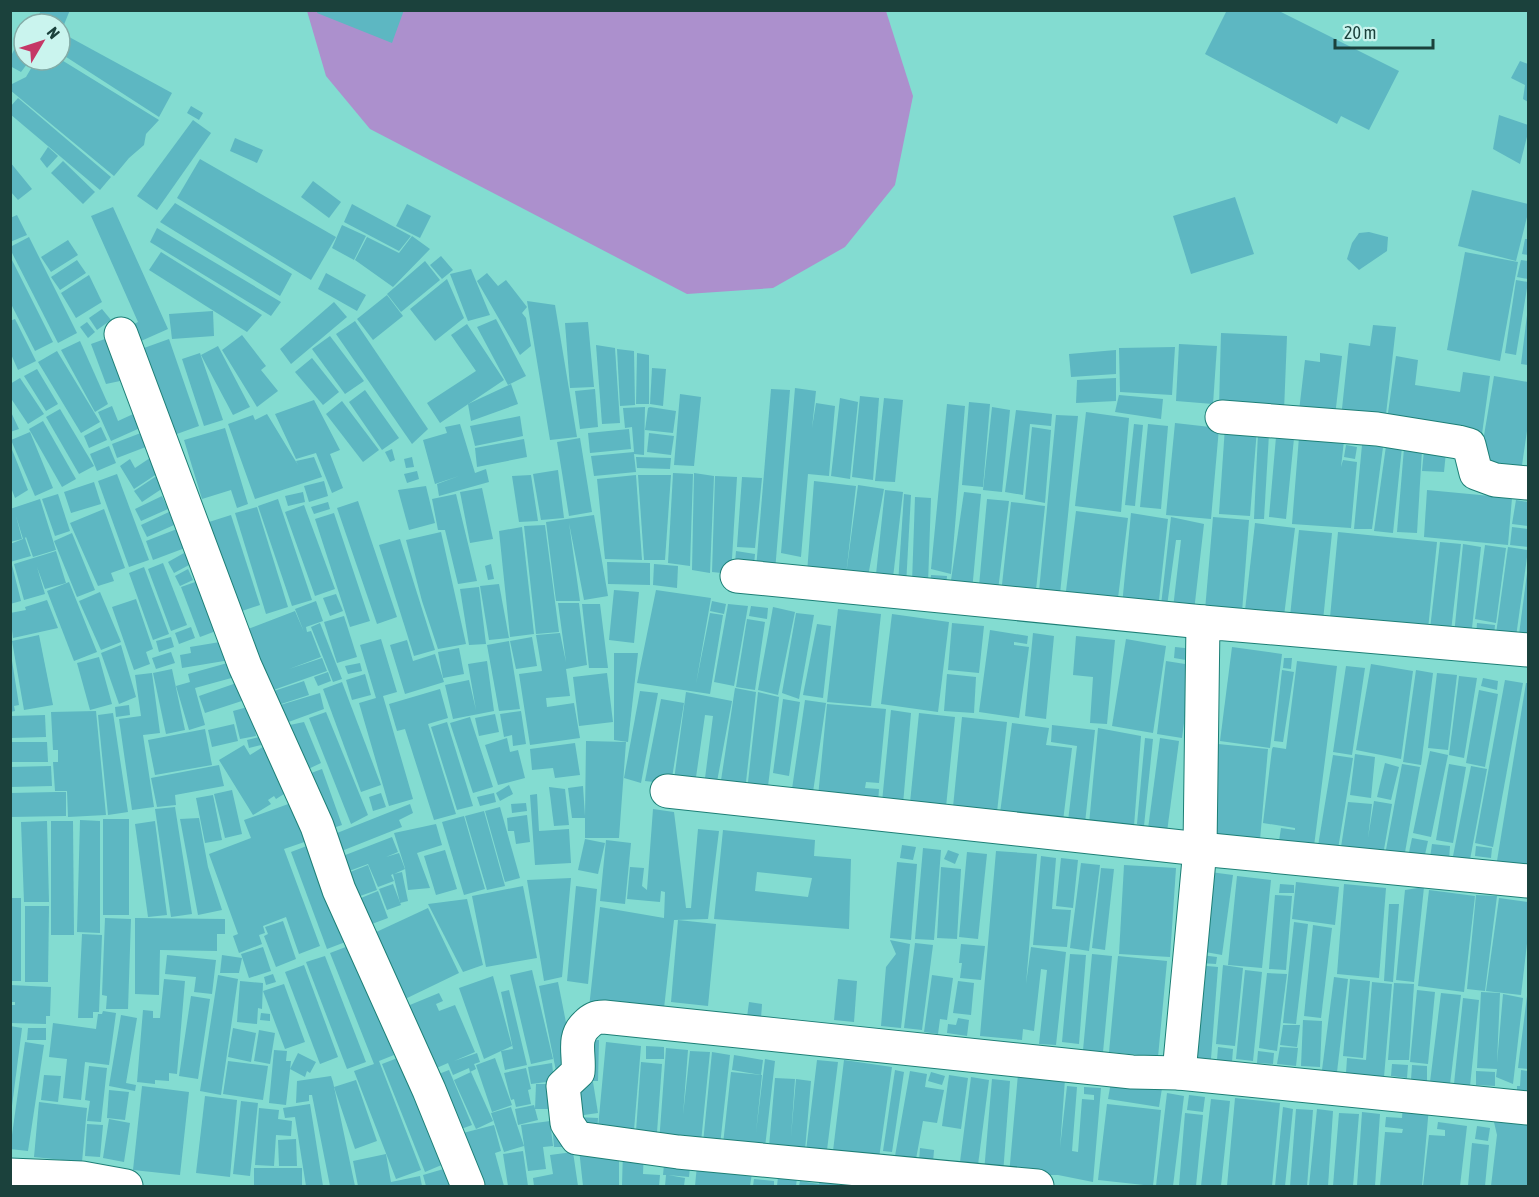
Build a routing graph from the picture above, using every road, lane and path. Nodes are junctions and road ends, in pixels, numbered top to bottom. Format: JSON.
{"nodes":[{"id":1,"x":121,"y":334,"type":"dead end"},
{"id":2,"x":1222,"y":417,"type":"dead end"},
{"id":3,"x":1528,"y":483,"type":"edge"},
{"id":4,"x":737,"y":576,"type":"dead end"},
{"id":5,"x":1203,"y":622,"type":"junction"},
{"id":6,"x":1528,"y":650,"type":"edge"},
{"id":7,"x":667,"y":791,"type":"dead end"},
{"id":8,"x":1200,"y":849,"type":"junction"},
{"id":9,"x":1528,"y":881,"type":"edge"},
{"id":10,"x":1179,"y":1073,"type":"junction"},
{"id":11,"x":1528,"y":1108,"type":"edge"},
{"id":12,"x":10,"y":1175,"type":"edge"},
{"id":13,"x":126,"y":1186,"type":"edge"},
{"id":14,"x":468,"y":1186,"type":"edge"},
{"id":15,"x":1037,"y":1186,"type":"edge"}],
"edges":[{"from":1,"to":14,"type":"street"},
{"from":2,"to":3,"type":"street"},
{"from":4,"to":5,"type":"street"},
{"from":5,"to":6,"type":"street"},
{"from":5,"to":8,"type":"street"},
{"from":7,"to":8,"type":"street"},
{"from":8,"to":9,"type":"street"},
{"from":8,"to":10,"type":"street"},
{"from":10,"to":11,"type":"street"},
{"from":10,"to":15,"type":"street"},
{"from":12,"to":13,"type":"street"}]}
